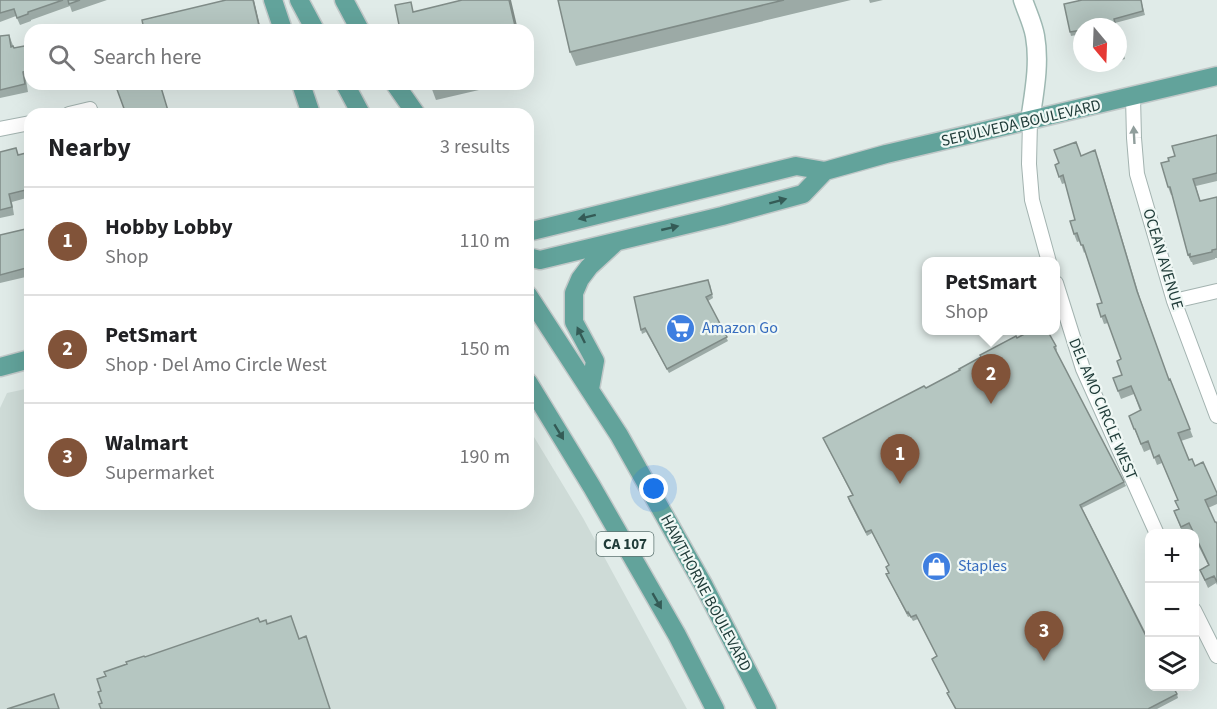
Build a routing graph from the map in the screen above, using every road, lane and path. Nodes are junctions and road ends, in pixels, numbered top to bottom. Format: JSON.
{"nodes":[{"id":1,"x":273,"y":0,"type":"edge"},
{"id":2,"x":298,"y":0,"type":"edge"},
{"id":3,"x":344,"y":0,"type":"edge"},
{"id":4,"x":1023,"y":0,"type":"edge"},
{"id":5,"x":281,"y":24,"type":"edge"},
{"id":6,"x":312,"y":24,"type":"edge"},
{"id":7,"x":357,"y":24,"type":"edge"},
{"id":8,"x":1217,"y":76,"type":"edge"},
{"id":9,"x":303,"y":90,"type":"edge"},
{"id":10,"x":348,"y":90,"type":"edge"},
{"id":11,"x":399,"y":90,"type":"edge"},
{"id":12,"x":1133,"y":97,"type":"junction"},
{"id":13,"x":308,"y":108,"type":"edge"},
{"id":14,"x":358,"y":108,"type":"edge"},
{"id":15,"x":412,"y":108,"type":"edge"},
{"id":16,"x":1030,"y":121,"type":"junction"},
{"id":17,"x":24,"y":124,"type":"edge"},
{"id":18,"x":0,"y":129,"type":"edge"},
{"id":19,"x":825,"y":171,"type":"junction"},
{"id":20,"x":534,"y":230,"type":"edge"},
{"id":21,"x":618,"y":240,"type":"junction"},
{"id":22,"x":1048,"y":257,"type":"edge"},
{"id":23,"x":534,"y":258,"type":"edge"},
{"id":24,"x":1217,"y":291,"type":"edge"},
{"id":25,"x":1060,"y":296,"type":"edge"},
{"id":26,"x":1174,"y":301,"type":"junction"},
{"id":27,"x":534,"y":304,"type":"edge"},
{"id":28,"x":24,"y":360,"type":"edge"},
{"id":29,"x":0,"y":366,"type":"edge"},
{"id":30,"x":590,"y":389,"type":"junction"},
{"id":31,"x":534,"y":392,"type":"edge"},
{"id":32,"x":1217,"y":416,"type":"edge"},
{"id":33,"x":1155,"y":529,"type":"edge"},
{"id":34,"x":1199,"y":620,"type":"edge"},
{"id":35,"x":1217,"y":656,"type":"edge"},
{"id":36,"x":715,"y":709,"type":"edge"},
{"id":37,"x":767,"y":709,"type":"edge"}],
"edges":[{"from":1,"to":5,"type":"main road"},
{"from":2,"to":6,"type":"main road"},
{"from":3,"to":7,"type":"main road"},
{"from":4,"to":16,"type":"street"},
{"from":8,"to":12,"type":"main road","name":"SEPULVEDA BOULEVARD"},
{"from":9,"to":13,"type":"main road"},
{"from":10,"to":14,"type":"main road"},
{"from":11,"to":15,"type":"main road"},
{"from":12,"to":16,"type":"main road","name":"SEPULVEDA BOULEVARD"},
{"from":26,"to":12,"type":"street","name":"OCEAN AVENUE","one_way":true},
{"from":16,"to":19,"type":"main road","name":"SEPULVEDA BOULEVARD"},
{"from":16,"to":22,"type":"street"},
{"from":17,"to":18,"type":"street"},
{"from":19,"to":20,"type":"main road","name":"SEPULVEDA BOULEVARD","one_way":true},
{"from":21,"to":19,"type":"main road","one_way":true},
{"from":21,"to":23,"type":"main road"},
{"from":30,"to":21,"type":"main road","one_way":true},
{"from":24,"to":26,"type":"street"},
{"from":25,"to":33,"type":"street","name":"DEL AMO CIRCLE WEST"},
{"from":26,"to":32,"type":"street","name":"OCEAN AVENUE"},
{"from":27,"to":30,"type":"main road","name":"HAWTHORNE BOULEVARD","number":"CA 107"},
{"from":28,"to":29,"type":"main road"},
{"from":30,"to":37,"type":"main road","name":"HAWTHORNE BOULEVARD","number":"CA 107"},
{"from":31,"to":36,"type":"main road","number":"CA 107","one_way":true},
{"from":34,"to":35,"type":"street"}]}
